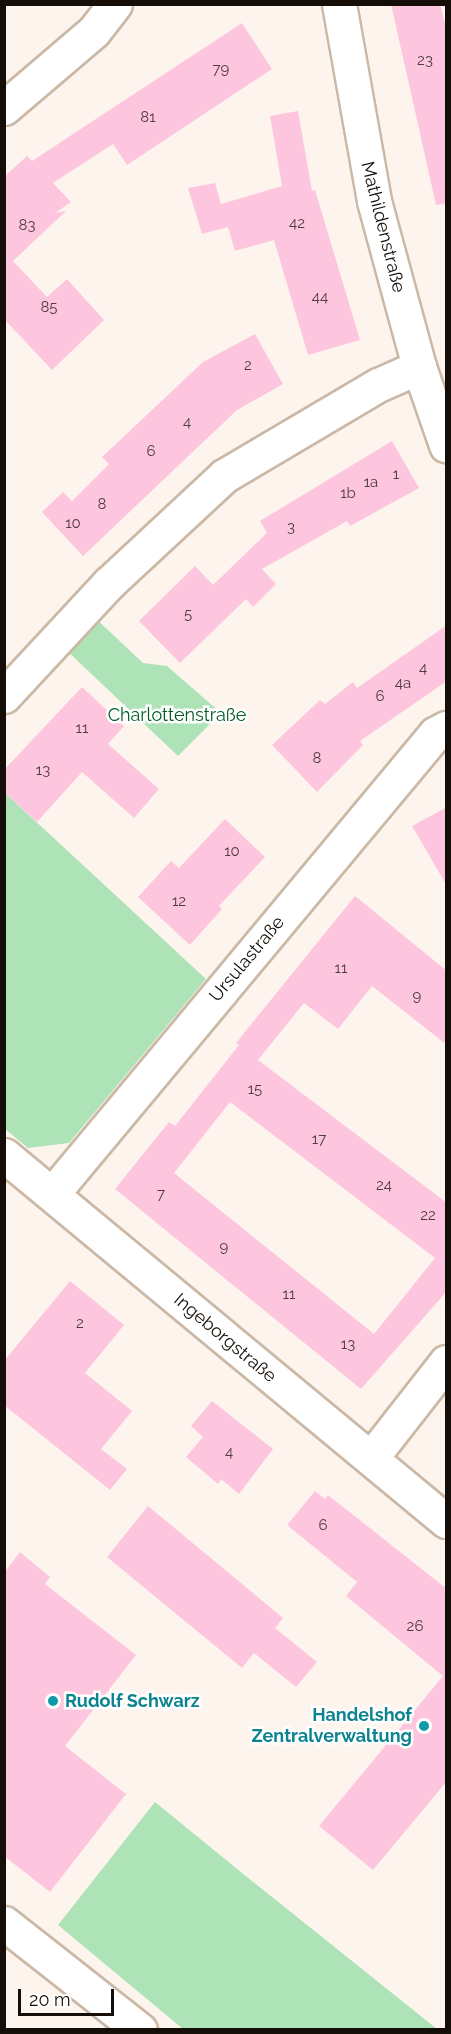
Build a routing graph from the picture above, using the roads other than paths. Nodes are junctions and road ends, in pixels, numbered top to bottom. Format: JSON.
{"nodes":[{"id":1,"x":115,"y":4,"type":"edge"},
{"id":2,"x":339,"y":4,"type":"edge"},
{"id":3,"x":4,"y":108,"type":"edge"},
{"id":4,"x":419,"y":367,"type":"junction"},
{"id":5,"x":447,"y":445,"type":"edge"},
{"id":6,"x":4,"y":696,"type":"edge"},
{"id":7,"x":447,"y":728,"type":"edge"},
{"id":8,"x":4,"y":1155,"type":"edge"},
{"id":9,"x":52,"y":1194,"type":"junction"},
{"id":10,"x":447,"y":1362,"type":"edge"},
{"id":11,"x":371,"y":1458,"type":"junction"},
{"id":12,"x":447,"y":1521,"type":"edge"},
{"id":13,"x":4,"y":1923,"type":"edge"},
{"id":14,"x":140,"y":2030,"type":"edge"}],
"edges":[{"from":1,"to":3,"type":"street"},
{"from":2,"to":4,"type":"street","name":"Mathildenstraße"},
{"from":4,"to":5,"type":"street","name":"Mathildenstraße"},
{"from":4,"to":6,"type":"street"},
{"from":7,"to":9,"type":"street","name":"Ursulastraße"},
{"from":8,"to":9,"type":"street","name":"Ingeborgstraße"},
{"from":9,"to":11,"type":"street","name":"Ingeborgstraße"},
{"from":10,"to":11,"type":"street"},
{"from":11,"to":12,"type":"street","name":"Ingeborgstraße"},
{"from":13,"to":14,"type":"street"}]}
